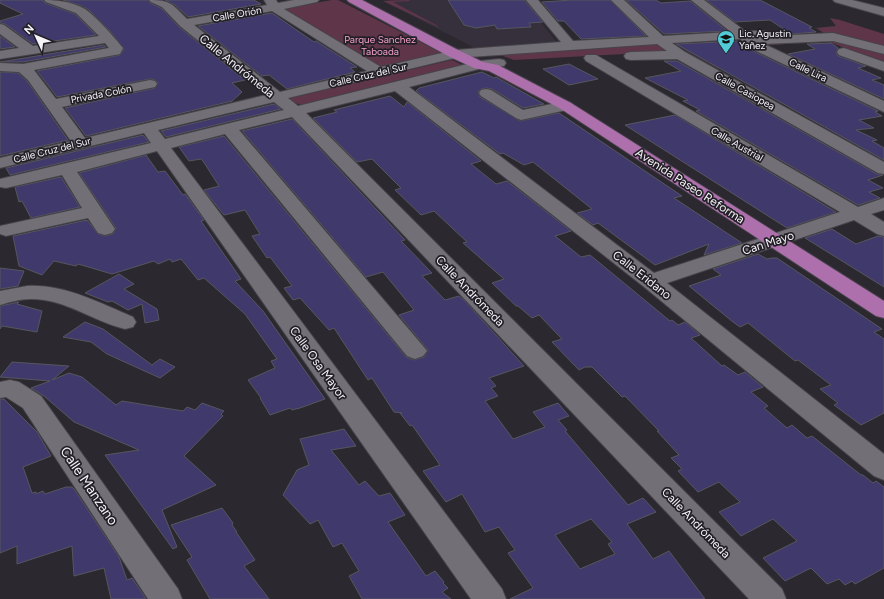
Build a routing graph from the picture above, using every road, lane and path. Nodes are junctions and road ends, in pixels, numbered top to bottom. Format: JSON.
{"nodes":[{"id":1,"x":50,"y":0,"type":"edge"},
{"id":2,"x":313,"y":0,"type":"edge"},
{"id":3,"x":353,"y":0,"type":"edge"},
{"id":4,"x":375,"y":0,"type":"edge"},
{"id":5,"x":532,"y":0,"type":"edge"},
{"id":6,"x":617,"y":0,"type":"edge"},
{"id":7,"x":697,"y":0,"type":"edge"},
{"id":8,"x":839,"y":0,"type":"edge"},
{"id":9,"x":165,"y":2,"type":"edge"},
{"id":10,"x":272,"y":4,"type":"edge"},
{"id":11,"x":876,"y":4,"type":"edge"},
{"id":12,"x":884,"y":12,"type":"edge"},
{"id":13,"x":184,"y":23,"type":"junction"},
{"id":14,"x":0,"y":28,"type":"edge"},
{"id":15,"x":110,"y":39,"type":"junction"},
{"id":16,"x":660,"y":40,"type":"junction"},
{"id":17,"x":755,"y":40,"type":"junction"},
{"id":18,"x":570,"y":45,"type":"junction"},
{"id":19,"x":30,"y":50,"type":"junction"},
{"id":20,"x":884,"y":50,"type":"edge"},
{"id":21,"x":473,"y":52,"type":"junction"},
{"id":22,"x":455,"y":54,"type":"junction"},
{"id":23,"x":0,"y":55,"type":"edge"},
{"id":24,"x":680,"y":55,"type":"junction"},
{"id":25,"x":554,"y":60,"type":"dead end"},
{"id":26,"x":109,"y":63,"type":"dead end"},
{"id":27,"x":489,"y":65,"type":"junction"},
{"id":28,"x":0,"y":67,"type":"edge"},
{"id":29,"x":884,"y":67,"type":"edge"},
{"id":30,"x":28,"y":72,"type":"junction"},
{"id":31,"x":379,"y":72,"type":"junction"},
{"id":32,"x":150,"y":84,"type":"dead end"},
{"id":33,"x":398,"y":86,"type":"junction"},
{"id":34,"x":486,"y":93,"type":"dead end"},
{"id":35,"x":276,"y":97,"type":"junction"},
{"id":36,"x":53,"y":104,"type":"junction"},
{"id":37,"x":566,"y":106,"type":"junction"},
{"id":38,"x":884,"y":107,"type":"edge"},
{"id":39,"x":295,"y":112,"type":"junction"},
{"id":40,"x":229,"y":129,"type":"junction"},
{"id":41,"x":154,"y":136,"type":"junction"},
{"id":42,"x":82,"y":143,"type":"junction"},
{"id":43,"x":0,"y":163,"type":"edge"},
{"id":44,"x":67,"y":169,"type":"junction"},
{"id":45,"x":884,"y":169,"type":"edge"},
{"id":46,"x":6,"y":183,"type":"dead end"},
{"id":47,"x":884,"y":204,"type":"edge"},
{"id":48,"x":94,"y":211,"type":"junction"},
{"id":49,"x":856,"y":214,"type":"junction"},
{"id":50,"x":105,"y":229,"type":"dead end"},
{"id":51,"x":6,"y":230,"type":"dead end"},
{"id":52,"x":884,"y":230,"type":"edge"},
{"id":53,"x":776,"y":241,"type":"junction"},
{"id":54,"x":651,"y":282,"type":"junction"},
{"id":55,"x":0,"y":298,"type":"edge"},
{"id":56,"x":884,"y":311,"type":"edge"},
{"id":57,"x":125,"y":322,"type":"dead end"},
{"id":58,"x":415,"y":351,"type":"dead end"},
{"id":59,"x":0,"y":390,"type":"edge"},
{"id":60,"x":884,"y":469,"type":"edge"},
{"id":61,"x":166,"y":599,"type":"edge"},
{"id":62,"x":490,"y":599,"type":"edge"},
{"id":63,"x":770,"y":599,"type":"edge"}],
"edges":[{"from":1,"to":15,"type":"street"},
{"from":2,"to":10,"type":"street","name":"Calle Orión"},
{"from":3,"to":22,"type":"main road","name":"Avenida Paseo Reforma"},
{"from":4,"to":21,"type":"main road","name":"Avenida Paseo Reforma"},
{"from":5,"to":18,"type":"street"},
{"from":6,"to":16,"type":"street","name":"Calle Casiopea"},
{"from":7,"to":17,"type":"street","name":"Calle Lira"},
{"from":8,"to":11,"type":"street"},
{"from":9,"to":13,"type":"street","name":"Calle Andrómeda"},
{"from":10,"to":13,"type":"street","name":"Calle Orión"},
{"from":10,"to":31,"type":"street"},
{"from":11,"to":12,"type":"street"},
{"from":13,"to":35,"type":"street","name":"Calle Andrómeda"},
{"from":14,"to":19,"type":"street"},
{"from":15,"to":19,"type":"street"},
{"from":15,"to":30,"type":"street"},
{"from":16,"to":17,"type":"street","name":"Calle Cruz del Sur"},
{"from":16,"to":18,"type":"street","name":"Calle Cruz del Sur"},
{"from":16,"to":24,"type":"street","name":"Calle Casiopea"},
{"from":17,"to":20,"type":"street"},
{"from":17,"to":29,"type":"street","name":"Calle Cruz del Sur"},
{"from":17,"to":38,"type":"street","name":"Calle Lira"},
{"from":18,"to":21,"type":"street","name":"Calle Cruz del Sur"},
{"from":19,"to":23,"type":"street"},
{"from":21,"to":22,"type":"street","name":"Calle Cruz del Sur"},
{"from":21,"to":27,"type":"main road","name":"Avenida Paseo Reforma"},
{"from":22,"to":27,"type":"main road","name":"Avenida Paseo Reforma"},
{"from":22,"to":31,"type":"street","name":"Calle Cruz del Sur"},
{"from":24,"to":45,"type":"street","name":"Calle Casiopea"},
{"from":24,"to":49,"type":"street","name":"Calle Austrial"},
{"from":25,"to":27,"type":"street","name":"Calle Cruz del Sur"},
{"from":26,"to":30,"type":"street"},
{"from":27,"to":33,"type":"street","name":"Calle Cruz del Sur"},
{"from":27,"to":37,"type":"main road","name":"Avenida Paseo Reforma"},
{"from":28,"to":30,"type":"street"},
{"from":30,"to":36,"type":"street"},
{"from":31,"to":35,"type":"street","name":"Calle Cruz del Sur"},
{"from":32,"to":36,"type":"street","name":"Privada Colón"},
{"from":33,"to":39,"type":"street","name":"Calle Cruz del Sur"},
{"from":33,"to":54,"type":"street","name":"Calle Eridano"},
{"from":34,"to":37,"type":"street"},
{"from":35,"to":39,"type":"street","name":"Calle Andrómeda"},
{"from":35,"to":41,"type":"street","name":"Calle Cruz del Sur"},
{"from":36,"to":42,"type":"street"},
{"from":37,"to":53,"type":"main road","name":"Avenida Paseo Reforma"},
{"from":39,"to":40,"type":"street","name":"Calle Cruz del Sur"},
{"from":39,"to":63,"type":"street","name":"Calle Andrómeda"},
{"from":40,"to":41,"type":"street","name":"Calle Cruz del Sur"},
{"from":40,"to":58,"type":"street"},
{"from":41,"to":42,"type":"street","name":"Calle Cruz del Sur"},
{"from":41,"to":44,"type":"street","name":"Calle Cruz del Sur"},
{"from":41,"to":62,"type":"street","name":"Calle Osa Mayor"},
{"from":42,"to":43,"type":"street","name":"Calle Cruz del Sur"},
{"from":44,"to":46,"type":"street","name":"Calle Cruz del Sur"},
{"from":44,"to":48,"type":"street"},
{"from":47,"to":49,"type":"street","name":"Can Mayo"},
{"from":48,"to":50,"type":"street"},
{"from":48,"to":51,"type":"street"},
{"from":49,"to":52,"type":"street","name":"Calle Austrial"},
{"from":49,"to":53,"type":"street","name":"Can Mayo"},
{"from":53,"to":54,"type":"street","name":"Can Mayo"},
{"from":53,"to":56,"type":"main road","name":"Avenida Paseo Reforma"},
{"from":54,"to":60,"type":"street","name":"Calle Eridano"},
{"from":55,"to":57,"type":"street"},
{"from":59,"to":61,"type":"street","name":"Calle Manzano"}]}
